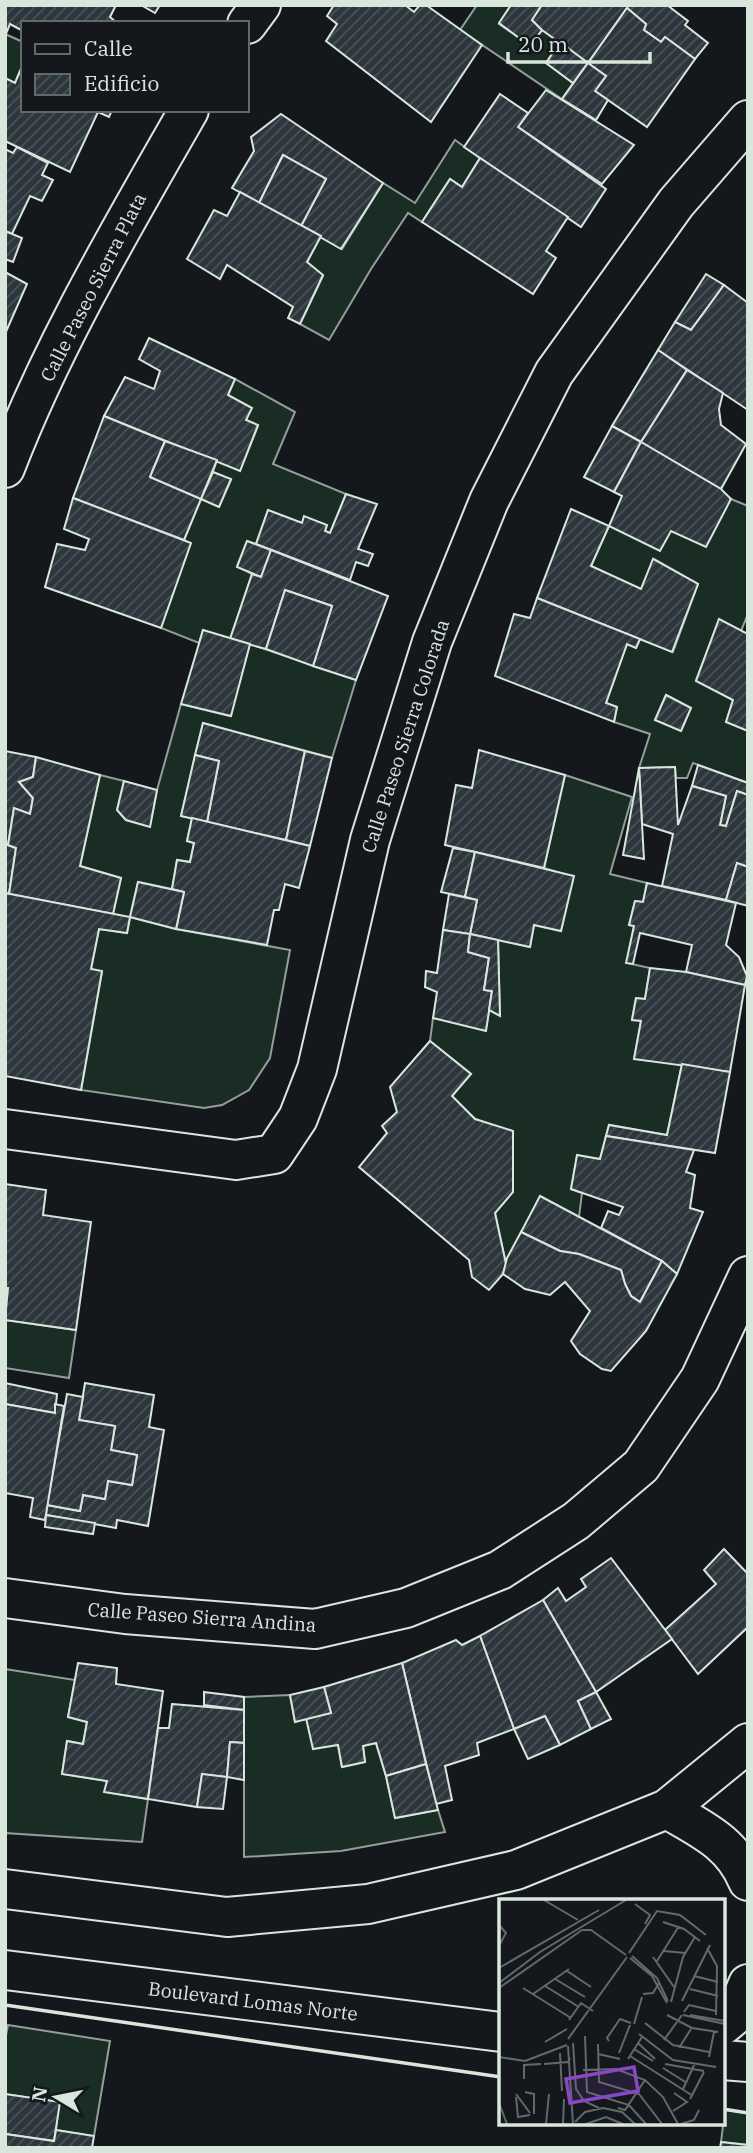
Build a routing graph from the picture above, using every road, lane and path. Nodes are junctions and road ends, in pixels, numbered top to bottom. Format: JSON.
{"nodes":[{"id":1,"x":261,"y":5,"type":"edge"},
{"id":2,"x":248,"y":23,"type":"edge"},
{"id":3,"x":188,"y":112,"type":"edge"},
{"id":4,"x":748,"y":120,"type":"edge"},
{"id":5,"x":5,"y":468,"type":"edge"},
{"id":6,"x":5,"y":1129,"type":"edge"},
{"id":7,"x":748,"y":1276,"type":"edge"},
{"id":8,"x":5,"y":1598,"type":"edge"},
{"id":9,"x":748,"y":1743,"type":"edge"},
{"id":10,"x":667,"y":1809,"type":"junction"},
{"id":11,"x":748,"y":1881,"type":"edge"},
{"id":12,"x":5,"y":1889,"type":"edge"},
{"id":13,"x":5,"y":1970,"type":"edge"},
{"id":14,"x":748,"y":1984,"type":"edge"},
{"id":15,"x":725,"y":2023,"type":"edge"},
{"id":16,"x":499,"y":2032,"type":"edge"},
{"id":17,"x":725,"y":2060,"type":"edge"},
{"id":18,"x":748,"y":2062,"type":"edge"}],
"edges":[{"from":1,"to":2,"type":"street"},
{"from":3,"to":5,"type":"street","name":"Calle Paseo Sierra Plata"},
{"from":4,"to":6,"type":"street","name":"Calle Paseo Sierra Colorada"},
{"from":7,"to":8,"type":"street","name":"Calle Paseo Sierra Andina"},
{"from":9,"to":10,"type":"street"},
{"from":10,"to":11,"type":"street"},
{"from":10,"to":12,"type":"street"},
{"from":13,"to":16,"type":"street","name":"Boulevard Lomas Norte"},
{"from":14,"to":15,"type":"street"},
{"from":17,"to":18,"type":"street"}]}
